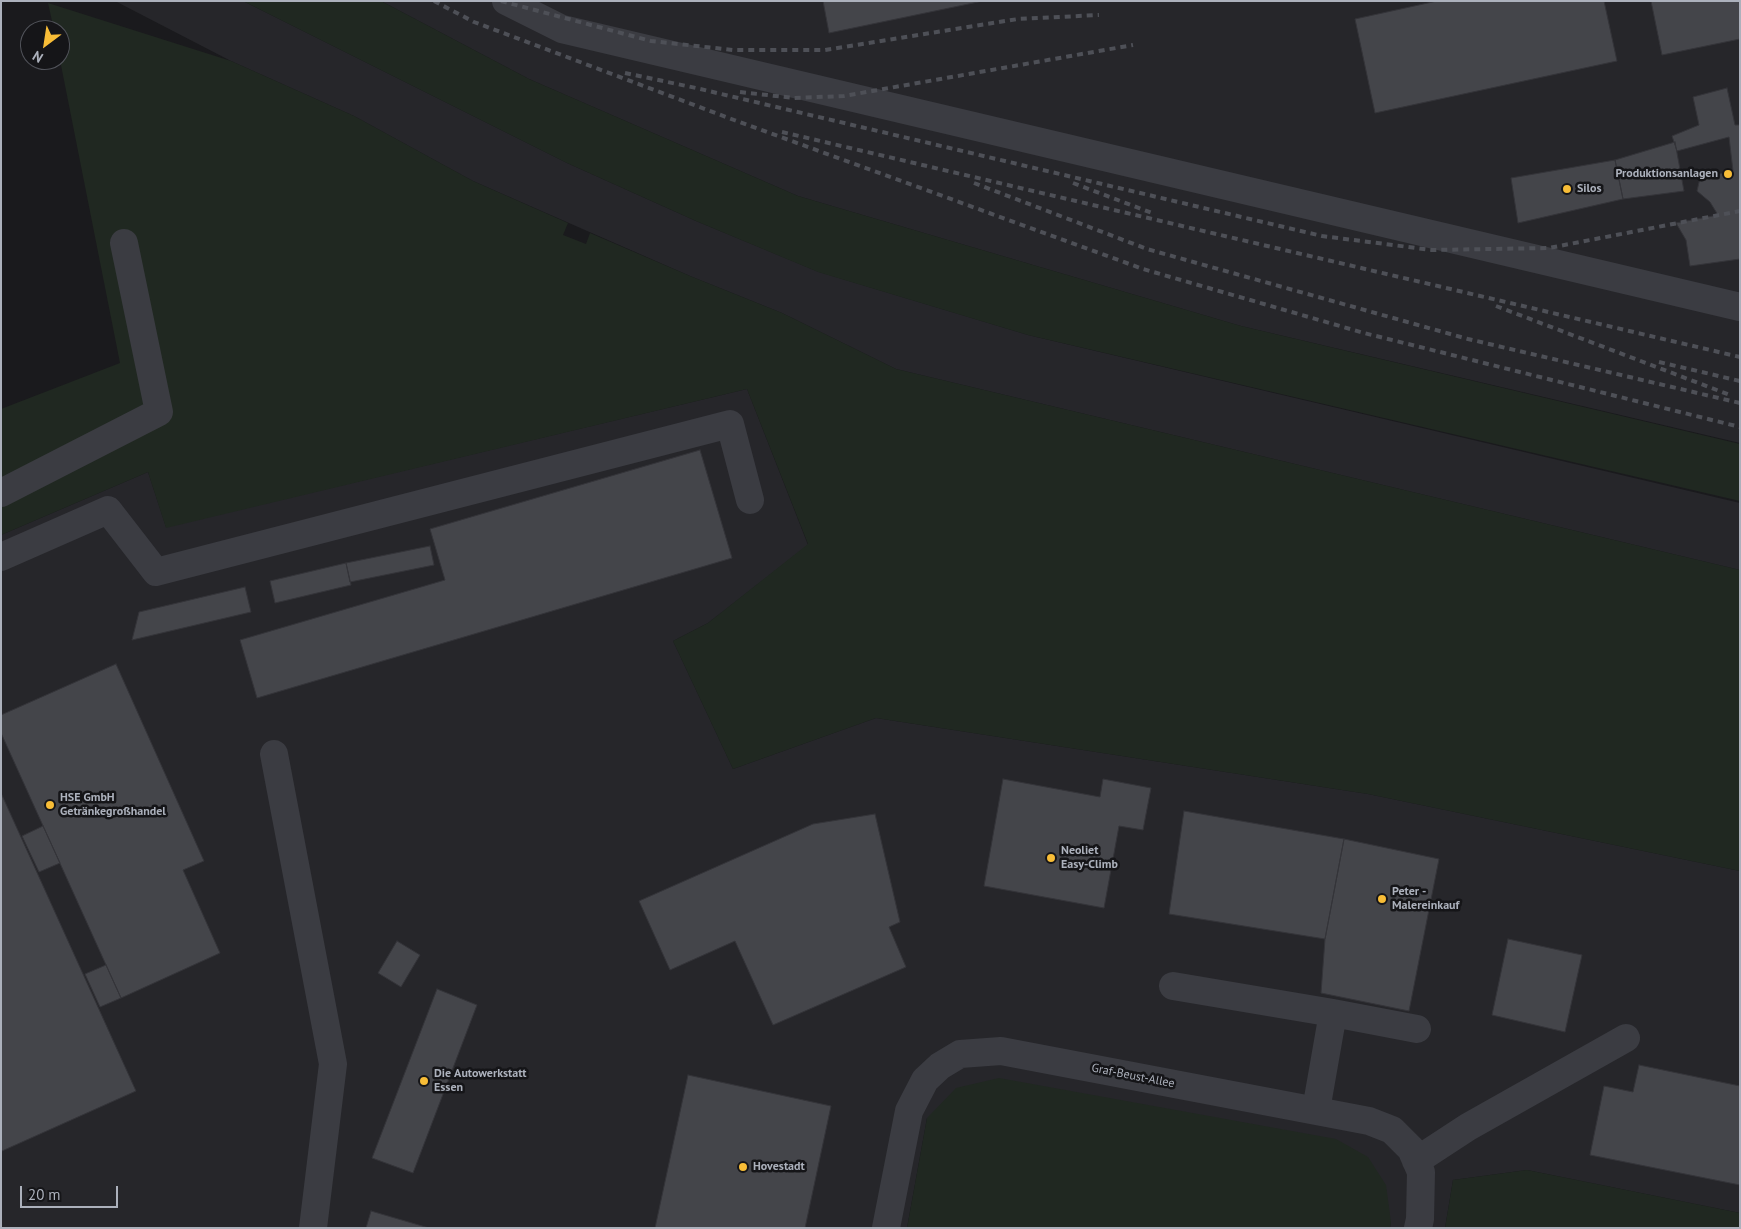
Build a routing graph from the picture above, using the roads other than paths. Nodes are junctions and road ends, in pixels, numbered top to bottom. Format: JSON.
{"nodes":[{"id":1,"x":506,"y":1,"type":"edge"},
{"id":2,"x":124,"y":244,"type":"dead end"},
{"id":3,"x":1740,"y":307,"type":"edge"},
{"id":4,"x":1,"y":493,"type":"edge"},
{"id":5,"x":750,"y":500,"type":"dead end"},
{"id":6,"x":1,"y":557,"type":"edge"},
{"id":7,"x":274,"y":754,"type":"dead end"},
{"id":8,"x":1172,"y":986,"type":"dead end"},
{"id":9,"x":1333,"y":1013,"type":"junction"},
{"id":10,"x":1417,"y":1029,"type":"dead end"},
{"id":11,"x":1626,"y":1038,"type":"dead end"},
{"id":12,"x":1316,"y":1110,"type":"junction"},
{"id":13,"x":1416,"y":1160,"type":"junction"},
{"id":14,"x":313,"y":1228,"type":"edge"},
{"id":15,"x":886,"y":1228,"type":"edge"},
{"id":16,"x":1418,"y":1228,"type":"edge"}],
"edges":[{"from":1,"to":3,"type":"street"},
{"from":2,"to":4,"type":"street"},
{"from":5,"to":6,"type":"street"},
{"from":7,"to":14,"type":"street"},
{"from":8,"to":9,"type":"street"},
{"from":9,"to":10,"type":"street"},
{"from":9,"to":12,"type":"street"},
{"from":11,"to":13,"type":"street"},
{"from":12,"to":13,"type":"street","name":"Graf-Beust-Allee"},
{"from":12,"to":15,"type":"street","name":"Graf-Beust-Allee"},
{"from":13,"to":16,"type":"street","name":"Graf-Beust-Allee"}]}
